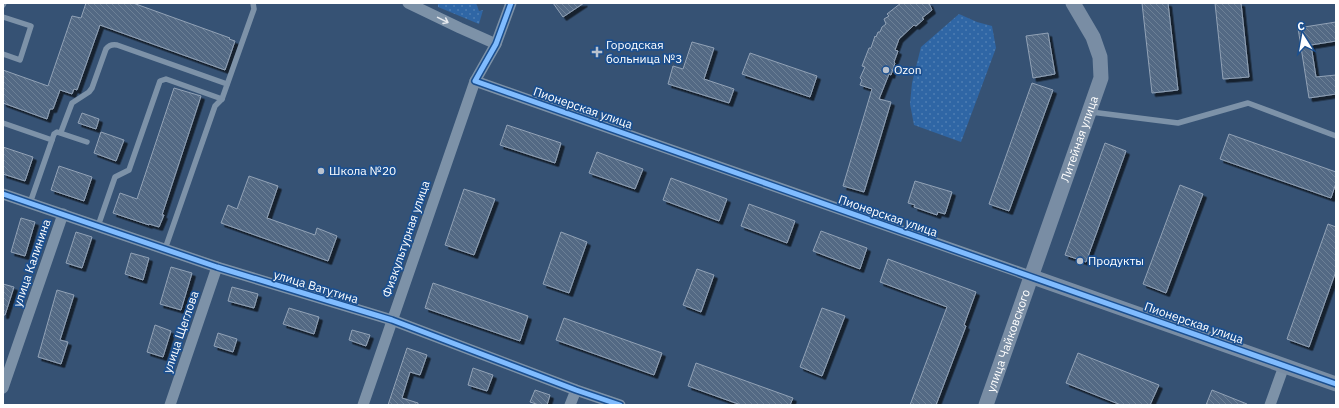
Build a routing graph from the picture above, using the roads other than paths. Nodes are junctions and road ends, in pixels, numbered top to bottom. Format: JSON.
{"nodes":[{"id":1,"x":253,"y":3,"type":"edge"},
{"id":2,"x":408,"y":3,"type":"edge"},
{"id":3,"x":511,"y":3,"type":"edge"},
{"id":4,"x":1073,"y":3,"type":"edge"},
{"id":5,"x":3,"y":16,"type":"edge"},
{"id":6,"x":496,"y":44,"type":"junction"},
{"id":7,"x":3,"y":54,"type":"edge"},
{"id":8,"x":474,"y":81,"type":"junction"},
{"id":9,"x":227,"y":84,"type":"junction"},
{"id":10,"x":222,"y":99,"type":"junction"},
{"id":11,"x":1088,"y":112,"type":"junction"},
{"id":12,"x":3,"y":123,"type":"edge"},
{"id":13,"x":61,"y":132,"type":"junction"},
{"id":14,"x":1336,"y":136,"type":"edge"},
{"id":15,"x":52,"y":140,"type":"junction"},
{"id":16,"x":87,"y":142,"type":"dead end"},
{"id":17,"x":3,"y":194,"type":"edge"},
{"id":18,"x":30,"y":203,"type":"junction"},
{"id":19,"x":63,"y":214,"type":"junction"},
{"id":20,"x":98,"y":226,"type":"junction"},
{"id":21,"x":165,"y":249,"type":"junction"},
{"id":22,"x":217,"y":267,"type":"junction"},
{"id":23,"x":1030,"y":276,"type":"junction"},
{"id":24,"x":392,"y":320,"type":"junction"},
{"id":25,"x":1284,"y":366,"type":"junction"},
{"id":26,"x":1336,"y":384,"type":"edge"},
{"id":27,"x":3,"y":388,"type":"edge"},
{"id":28,"x":576,"y":390,"type":"junction"},
{"id":29,"x":170,"y":405,"type":"edge"},
{"id":30,"x":363,"y":405,"type":"edge"},
{"id":31,"x":570,"y":405,"type":"edge"},
{"id":32,"x":620,"y":405,"type":"edge"},
{"id":33,"x":986,"y":405,"type":"edge"},
{"id":34,"x":1270,"y":405,"type":"edge"}],
"edges":[{"from":1,"to":9,"type":"lane"},
{"from":2,"to":6,"type":"street","one_way":true},
{"from":3,"to":6,"type":"street"},
{"from":4,"to":11,"type":"street","name":"Литейная улица"},
{"from":5,"to":7,"type":"lane"},
{"from":6,"to":8,"type":"street"},
{"from":8,"to":23,"type":"street","name":"Пионерская улица"},
{"from":8,"to":24,"type":"street","name":"Физкультурная улица"},
{"from":9,"to":10,"type":"lane"},
{"from":9,"to":13,"type":"lane"},
{"from":10,"to":20,"type":"lane"},
{"from":10,"to":21,"type":"lane"},
{"from":11,"to":14,"type":"lane"},
{"from":11,"to":23,"type":"street","name":"Литейная улица"},
{"from":12,"to":15,"type":"lane"},
{"from":13,"to":15,"type":"lane"},
{"from":13,"to":16,"type":"lane"},
{"from":15,"to":18,"type":"lane"},
{"from":17,"to":18,"type":"street","name":"улица Ватутина"},
{"from":18,"to":19,"type":"street","name":"улица Ватутина"},
{"from":19,"to":20,"type":"street","name":"улица Ватутина"},
{"from":19,"to":27,"type":"street","name":"улица Калинина"},
{"from":20,"to":21,"type":"street","name":"улица Ватутина"},
{"from":21,"to":22,"type":"street","name":"улица Ватутина"},
{"from":22,"to":24,"type":"street","name":"улица Ватутина"},
{"from":22,"to":29,"type":"street","name":"улица Щеглова"},
{"from":23,"to":25,"type":"street","name":"Пионерская улица"},
{"from":23,"to":33,"type":"street","name":"улица Чайковского"},
{"from":24,"to":28,"type":"street","name":"улица Ватутина"},
{"from":24,"to":30,"type":"street","name":"Физкультурная улица"},
{"from":25,"to":26,"type":"street","name":"Пионерская улица"},
{"from":25,"to":34,"type":"street"},
{"from":28,"to":31,"type":"street"},
{"from":28,"to":32,"type":"street","name":"улица Ватутина"}]}
